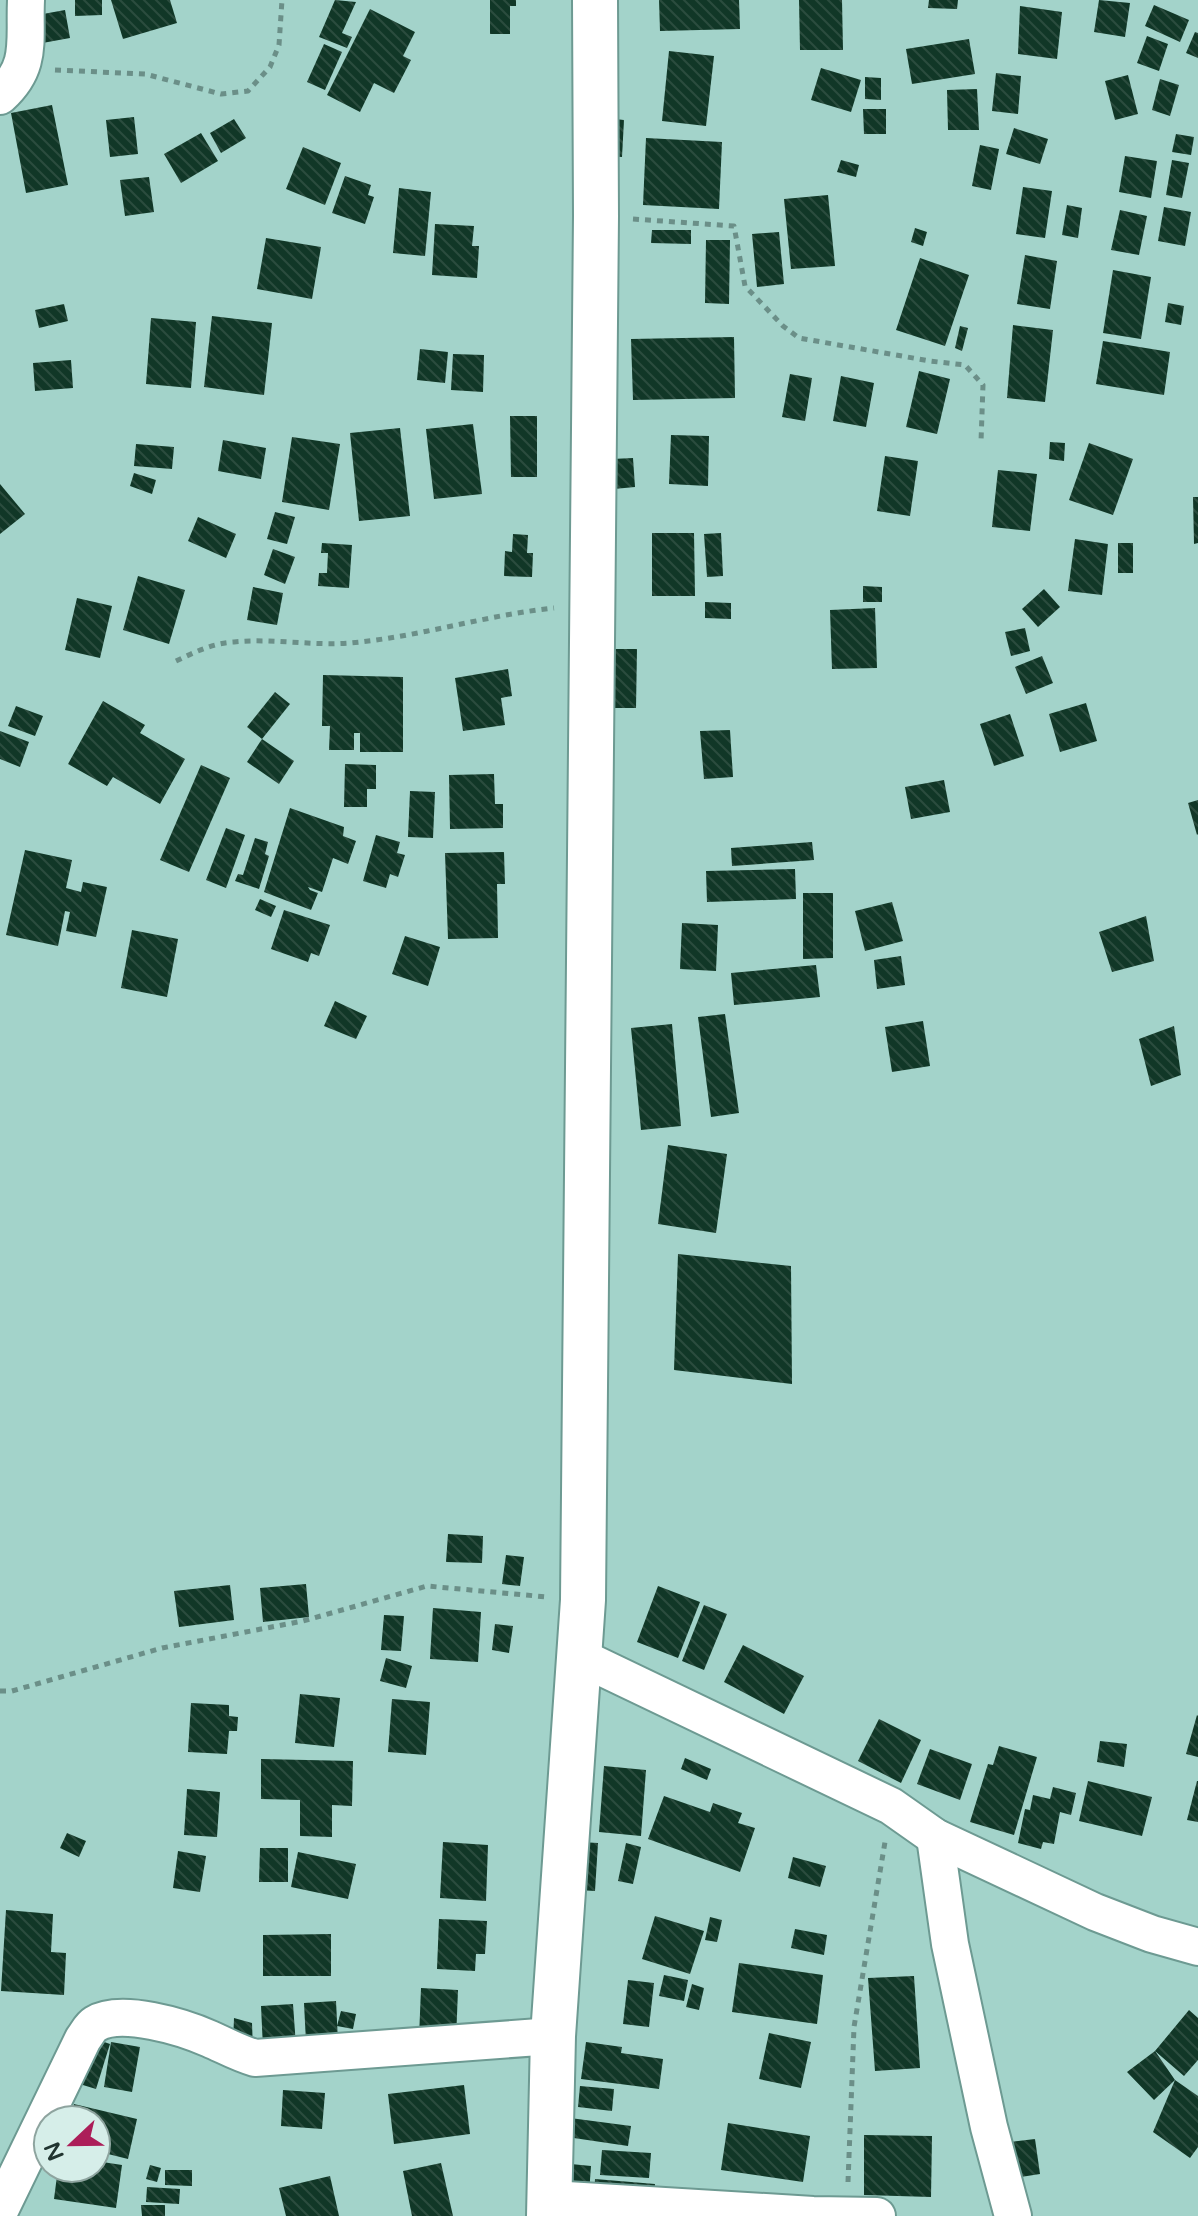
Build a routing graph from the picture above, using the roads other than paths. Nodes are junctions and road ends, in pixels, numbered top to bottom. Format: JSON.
{"nodes":[{"id":1,"x":26,"y":0,"type":"edge"},
{"id":2,"x":595,"y":0,"type":"edge"},
{"id":3,"x":0,"y":96,"type":"edge"},
{"id":4,"x":580,"y":1657,"type":"junction"},
{"id":5,"x":935,"y":1837,"type":"junction"},
{"id":6,"x":1198,"y":1947,"type":"edge"},
{"id":7,"x":553,"y":2036,"type":"junction"},
{"id":8,"x":549,"y":2208,"type":"edge"},
{"id":9,"x":0,"y":2210,"type":"edge"},
{"id":10,"x":838,"y":2215,"type":"edge"},
{"id":11,"x":1013,"y":2216,"type":"edge"}],
"edges":[{"from":1,"to":3,"type":"street"},
{"from":2,"to":4,"type":"street"},
{"from":4,"to":5,"type":"street"},
{"from":4,"to":7,"type":"street"},
{"from":5,"to":6,"type":"street"},
{"from":5,"to":11,"type":"street"},
{"from":7,"to":8,"type":"street"},
{"from":7,"to":9,"type":"street"},
{"from":8,"to":10,"type":"street"}]}
